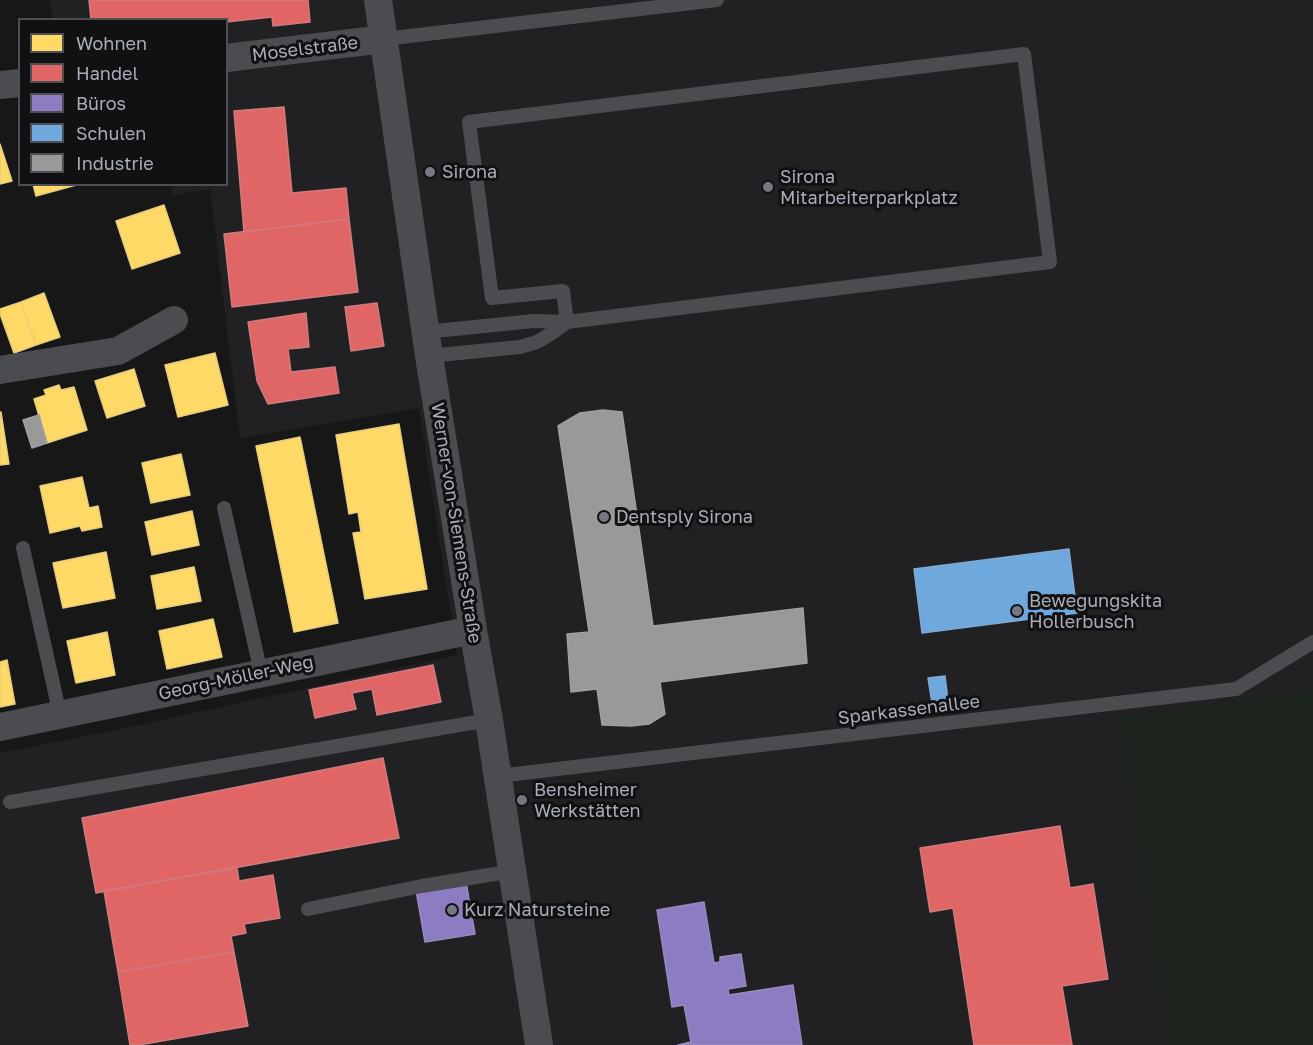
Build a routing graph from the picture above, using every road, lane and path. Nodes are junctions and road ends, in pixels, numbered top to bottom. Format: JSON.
{"nodes":[{"id":1,"x":378,"y":0,"type":"edge"},
{"id":2,"x":717,"y":0,"type":"edge"},
{"id":3,"x":384,"y":39,"type":"junction"},
{"id":4,"x":228,"y":58,"type":"edge"},
{"id":5,"x":18,"y":83,"type":"edge"},
{"id":6,"x":0,"y":85,"type":"edge"},
{"id":7,"x":174,"y":320,"type":"dead end"},
{"id":8,"x":567,"y":322,"type":"junction"},
{"id":9,"x":427,"y":344,"type":"junction"},
{"id":10,"x":0,"y":370,"type":"edge"},
{"id":11,"x":224,"y":508,"type":"dead end"},
{"id":12,"x":23,"y":548,"type":"dead end"},
{"id":13,"x":473,"y":630,"type":"junction"},
{"id":14,"x":1313,"y":642,"type":"edge"},
{"id":15,"x":261,"y":673,"type":"junction"},
{"id":16,"x":60,"y":714,"type":"junction"},
{"id":17,"x":489,"y":720,"type":"junction"},
{"id":18,"x":0,"y":727,"type":"edge"},
{"id":19,"x":498,"y":776,"type":"junction"},
{"id":20,"x":10,"y":802,"type":"dead end"},
{"id":21,"x":513,"y":871,"type":"junction"},
{"id":22,"x":308,"y":909,"type":"dead end"},
{"id":23,"x":539,"y":1045,"type":"edge"}],
"edges":[{"from":1,"to":3,"type":"street","name":"Werner-von-Siemens-Straße"},
{"from":2,"to":3,"type":"lane"},
{"from":3,"to":4,"type":"street","name":"Moselstraße"},
{"from":3,"to":9,"type":"street","name":"Werner-von-Siemens-Straße"},
{"from":5,"to":6,"type":"street"},
{"from":7,"to":10,"type":"street"},
{"from":8,"to":8,"type":"lane"},
{"from":8,"to":9,"type":"lane"},
{"from":8,"to":9,"type":"lane"},
{"from":9,"to":13,"type":"street","name":"Werner-von-Siemens-Straße"},
{"from":11,"to":15,"type":"lane"},
{"from":12,"to":16,"type":"lane"},
{"from":13,"to":15,"type":"street","name":"Georg-Möller-Weg"},
{"from":13,"to":17,"type":"street","name":"Werner-von-Siemens-Straße"},
{"from":14,"to":19,"type":"lane","name":"Sparkassenallee"},
{"from":15,"to":16,"type":"street","name":"Georg-Möller-Weg"},
{"from":16,"to":18,"type":"street","name":"Georg-Möller-Weg"},
{"from":17,"to":19,"type":"street","name":"Werner-von-Siemens-Straße"},
{"from":17,"to":20,"type":"lane"},
{"from":19,"to":21,"type":"street","name":"Werner-von-Siemens-Straße"},
{"from":21,"to":22,"type":"lane"},
{"from":21,"to":23,"type":"street","name":"Werner-von-Siemens-Straße"}]}
